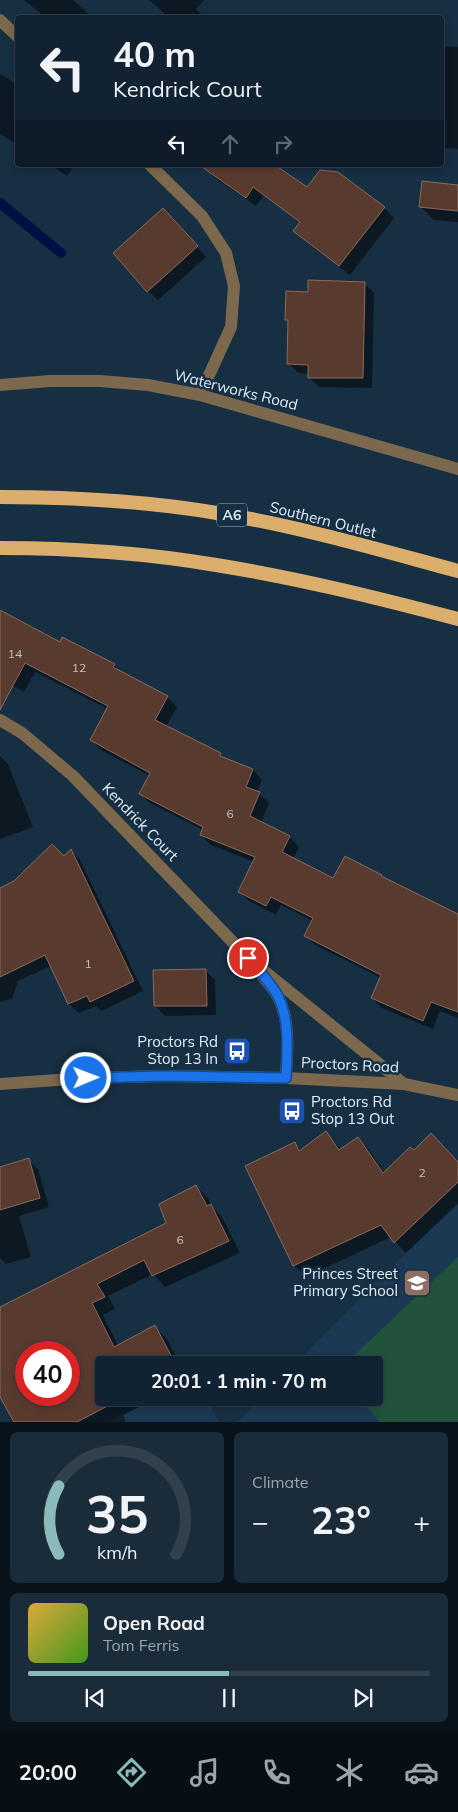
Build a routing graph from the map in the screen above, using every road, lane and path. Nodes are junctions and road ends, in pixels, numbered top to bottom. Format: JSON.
{"nodes":[{"id":1,"x":0,"y":20,"type":"edge"},
{"id":2,"x":15,"y":34,"type":"edge"},
{"id":3,"x":152,"y":167,"type":"edge"},
{"id":4,"x":0,"y":385,"type":"edge"},
{"id":5,"x":200,"y":395,"type":"junction"},
{"id":6,"x":458,"y":469,"type":"edge"},
{"id":7,"x":0,"y":497,"type":"edge"},
{"id":8,"x":0,"y":548,"type":"edge"},
{"id":9,"x":458,"y":571,"type":"edge"},
{"id":10,"x":458,"y":619,"type":"edge"},
{"id":11,"x":0,"y":720,"type":"edge"},
{"id":12,"x":248,"y":958,"type":"junction"},
{"id":13,"x":286,"y":1078,"type":"junction"},
{"id":14,"x":0,"y":1084,"type":"edge"},
{"id":15,"x":404,"y":1084,"type":"junction"},
{"id":16,"x":458,"y":1095,"type":"edge"}],
"edges":[{"from":1,"to":2,"type":"street"},
{"from":3,"to":5,"type":"street"},
{"from":4,"to":5,"type":"street","name":"Waterworks Road"},
{"from":5,"to":6,"type":"street","name":"Waterworks Road"},
{"from":7,"to":9,"type":"highway","name":"Southern Outlet","number":"A6"},
{"from":8,"to":10,"type":"highway"},
{"from":11,"to":12,"type":"street","name":"Kendrick Court"},
{"from":12,"to":13,"type":"street","name":"Kendrick Court"},
{"from":12,"to":15,"type":"street","name":"Kendrick Court"},
{"from":13,"to":14,"type":"street","name":"Proctors Road"},
{"from":13,"to":15,"type":"street","name":"Proctors Road"},
{"from":15,"to":16,"type":"street","name":"Proctors Road"}]}
